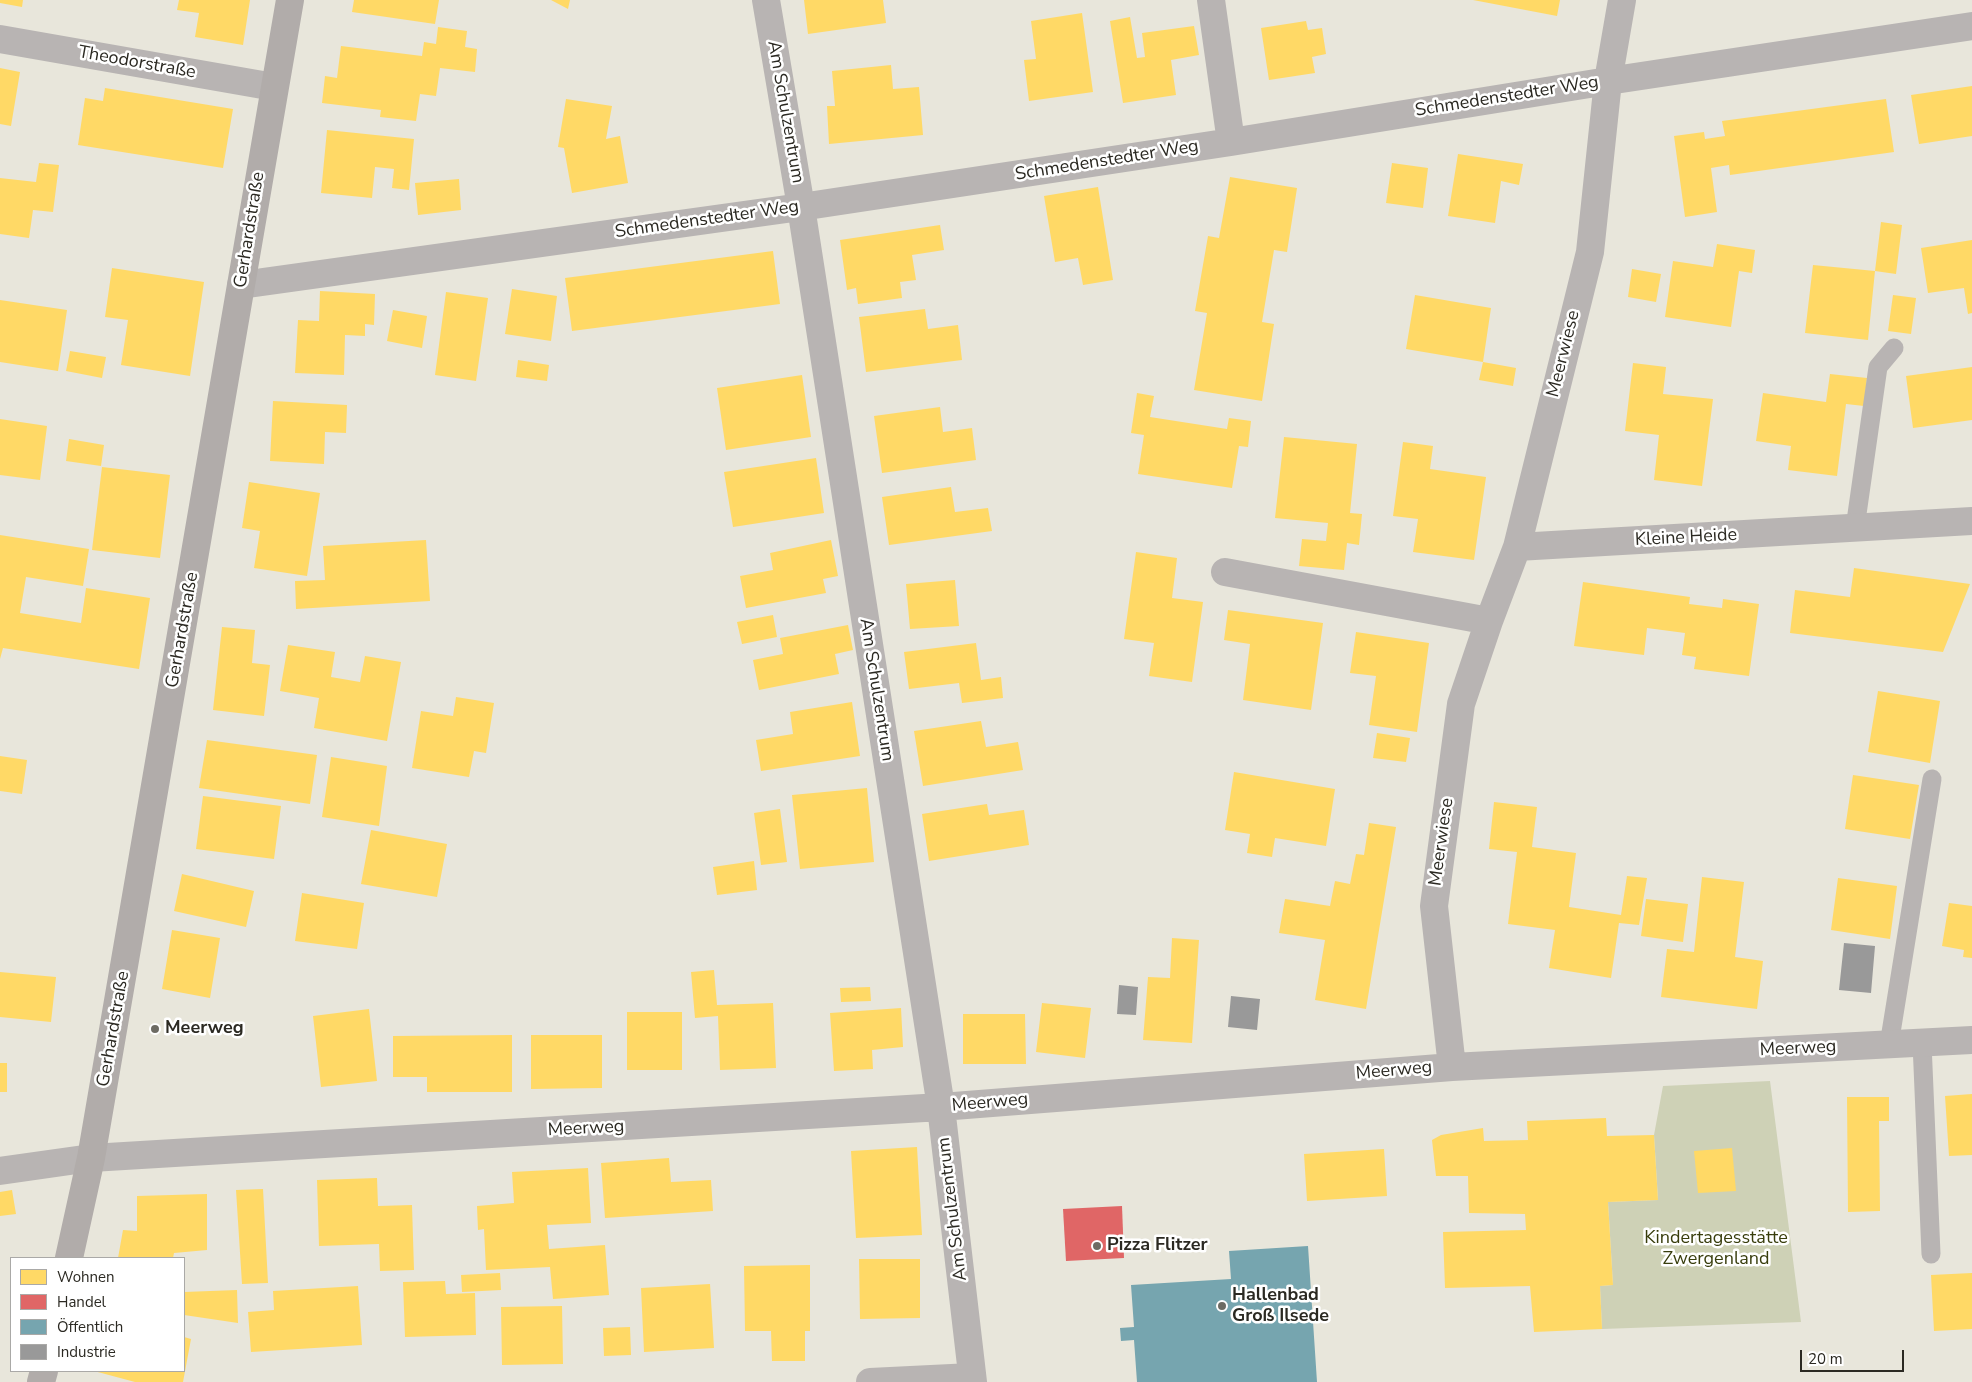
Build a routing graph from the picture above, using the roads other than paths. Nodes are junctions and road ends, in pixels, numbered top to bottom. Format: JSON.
{"nodes":[{"id":1,"x":290,"y":0,"type":"edge"},
{"id":2,"x":766,"y":0,"type":"edge"},
{"id":3,"x":1211,"y":0,"type":"edge"},
{"id":4,"x":1622,"y":0,"type":"edge"},
{"id":5,"x":1972,"y":26,"type":"edge"},
{"id":6,"x":0,"y":38,"type":"edge"},
{"id":7,"x":1608,"y":81,"type":"junction"},
{"id":8,"x":274,"y":87,"type":"junction"},
{"id":9,"x":1230,"y":142,"type":"junction"},
{"id":10,"x":801,"y":207,"type":"junction"},
{"id":11,"x":241,"y":285,"type":"junction"},
{"id":12,"x":1894,"y":348,"type":"dead end"},
{"id":13,"x":1972,"y":522,"type":"edge"},
{"id":14,"x":1855,"y":528,"type":"junction"},
{"id":15,"x":1517,"y":547,"type":"junction"},
{"id":16,"x":1225,"y":572,"type":"dead end"},
{"id":17,"x":1489,"y":621,"type":"junction"},
{"id":18,"x":1932,"y":779,"type":"dead end"},
{"id":19,"x":1972,"y":1040,"type":"edge"},
{"id":20,"x":1922,"y":1043,"type":"junction"},
{"id":21,"x":1889,"y":1044,"type":"junction"},
{"id":22,"x":1452,"y":1067,"type":"junction"},
{"id":23,"x":941,"y":1107,"type":"junction"},
{"id":24,"x":91,"y":1158,"type":"junction"},
{"id":25,"x":0,"y":1171,"type":"edge"},
{"id":26,"x":1931,"y":1254,"type":"dead end"},
{"id":27,"x":69,"y":1257,"type":"edge"},
{"id":28,"x":973,"y":1379,"type":"edge"},
{"id":29,"x":870,"y":1382,"type":"edge"}],
"edges":[{"from":1,"to":8,"type":"main road","name":"Gerhardstraße"},
{"from":2,"to":10,"type":"street","name":"Am Schulzentrum"},
{"from":3,"to":9,"type":"street"},
{"from":4,"to":7,"type":"street","name":"Meerwiese"},
{"from":5,"to":7,"type":"street","name":"Schmedenstedter Weg"},
{"from":6,"to":8,"type":"street","name":"Theodorstraße"},
{"from":7,"to":9,"type":"street","name":"Schmedenstedter Weg"},
{"from":7,"to":15,"type":"street","name":"Meerwiese"},
{"from":8,"to":11,"type":"main road","name":"Gerhardstraße"},
{"from":9,"to":10,"type":"street","name":"Schmedenstedter Weg"},
{"from":10,"to":11,"type":"street","name":"Schmedenstedter Weg"},
{"from":10,"to":23,"type":"street","name":"Am Schulzentrum"},
{"from":11,"to":24,"type":"main road","name":"Gerhardstraße"},
{"from":12,"to":14,"type":"lane"},
{"from":13,"to":14,"type":"street","name":"Kleine Heide"},
{"from":14,"to":15,"type":"street","name":"Kleine Heide"},
{"from":15,"to":17,"type":"street","name":"Meerwiese"},
{"from":16,"to":17,"type":"street"},
{"from":17,"to":22,"type":"street","name":"Meerwiese"},
{"from":18,"to":21,"type":"lane"},
{"from":19,"to":20,"type":"street","name":"Meerweg"},
{"from":20,"to":21,"type":"street","name":"Meerweg"},
{"from":20,"to":26,"type":"lane"},
{"from":21,"to":22,"type":"street","name":"Meerweg"},
{"from":22,"to":23,"type":"street","name":"Meerweg"},
{"from":23,"to":24,"type":"street","name":"Meerweg"},
{"from":23,"to":28,"type":"street","name":"Am Schulzentrum"},
{"from":24,"to":25,"type":"street","name":"Meerweg"},
{"from":24,"to":27,"type":"main road","name":"Gerhardstraße"},
{"from":28,"to":29,"type":"street"}]}
